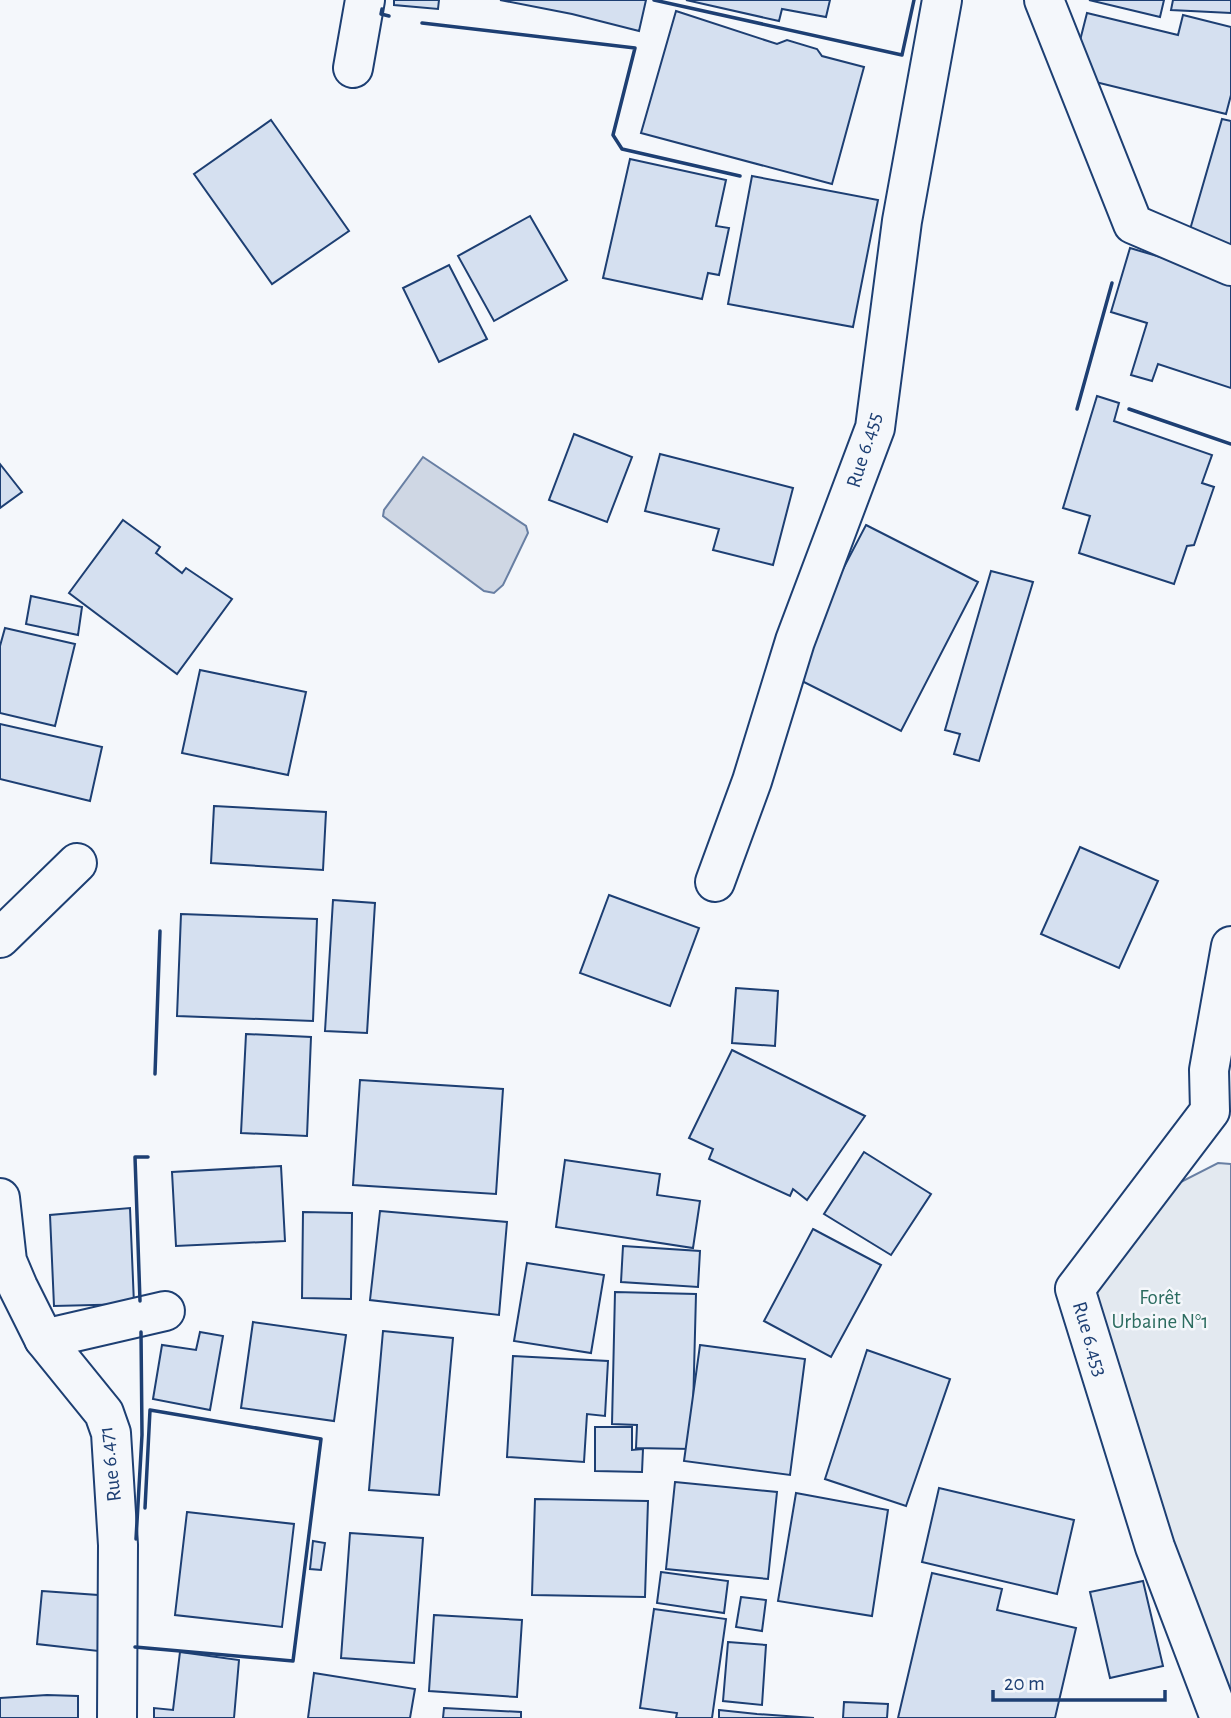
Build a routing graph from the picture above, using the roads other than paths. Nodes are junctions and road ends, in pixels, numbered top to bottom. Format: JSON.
{"nodes":[{"id":1,"x":366,"y":0,"type":"edge"},
{"id":2,"x":943,"y":0,"type":"edge"},
{"id":3,"x":1044,"y":0,"type":"edge"},
{"id":4,"x":353,"y":68,"type":"dead end"},
{"id":5,"x":1231,"y":266,"type":"edge"},
{"id":6,"x":77,"y":863,"type":"dead end"},
{"id":7,"x":715,"y":882,"type":"dead end"},
{"id":8,"x":0,"y":898,"type":"edge"},
{"id":9,"x":0,"y":904,"type":"edge"},
{"id":10,"x":0,"y":938,"type":"edge"},
{"id":11,"x":1231,"y":946,"type":"edge"},
{"id":12,"x":0,"y":1198,"type":"edge"},
{"id":13,"x":165,"y":1311,"type":"dead end"},
{"id":14,"x":44,"y":1339,"type":"junction"},
{"id":15,"x":117,"y":1718,"type":"edge"},
{"id":16,"x":1220,"y":1718,"type":"edge"}],
"edges":[{"from":1,"to":4,"type":"street"},
{"from":2,"to":7,"type":"street","name":"Rue 6.455"},
{"from":3,"to":5,"type":"street"},
{"from":6,"to":10,"type":"street"},
{"from":8,"to":9,"type":"street"},
{"from":11,"to":16,"type":"street","name":"Rue 6.453"},
{"from":12,"to":14,"type":"street","name":"Rue 6.471"},
{"from":13,"to":14,"type":"street"},
{"from":14,"to":15,"type":"street","name":"Rue 6.471"}]}
